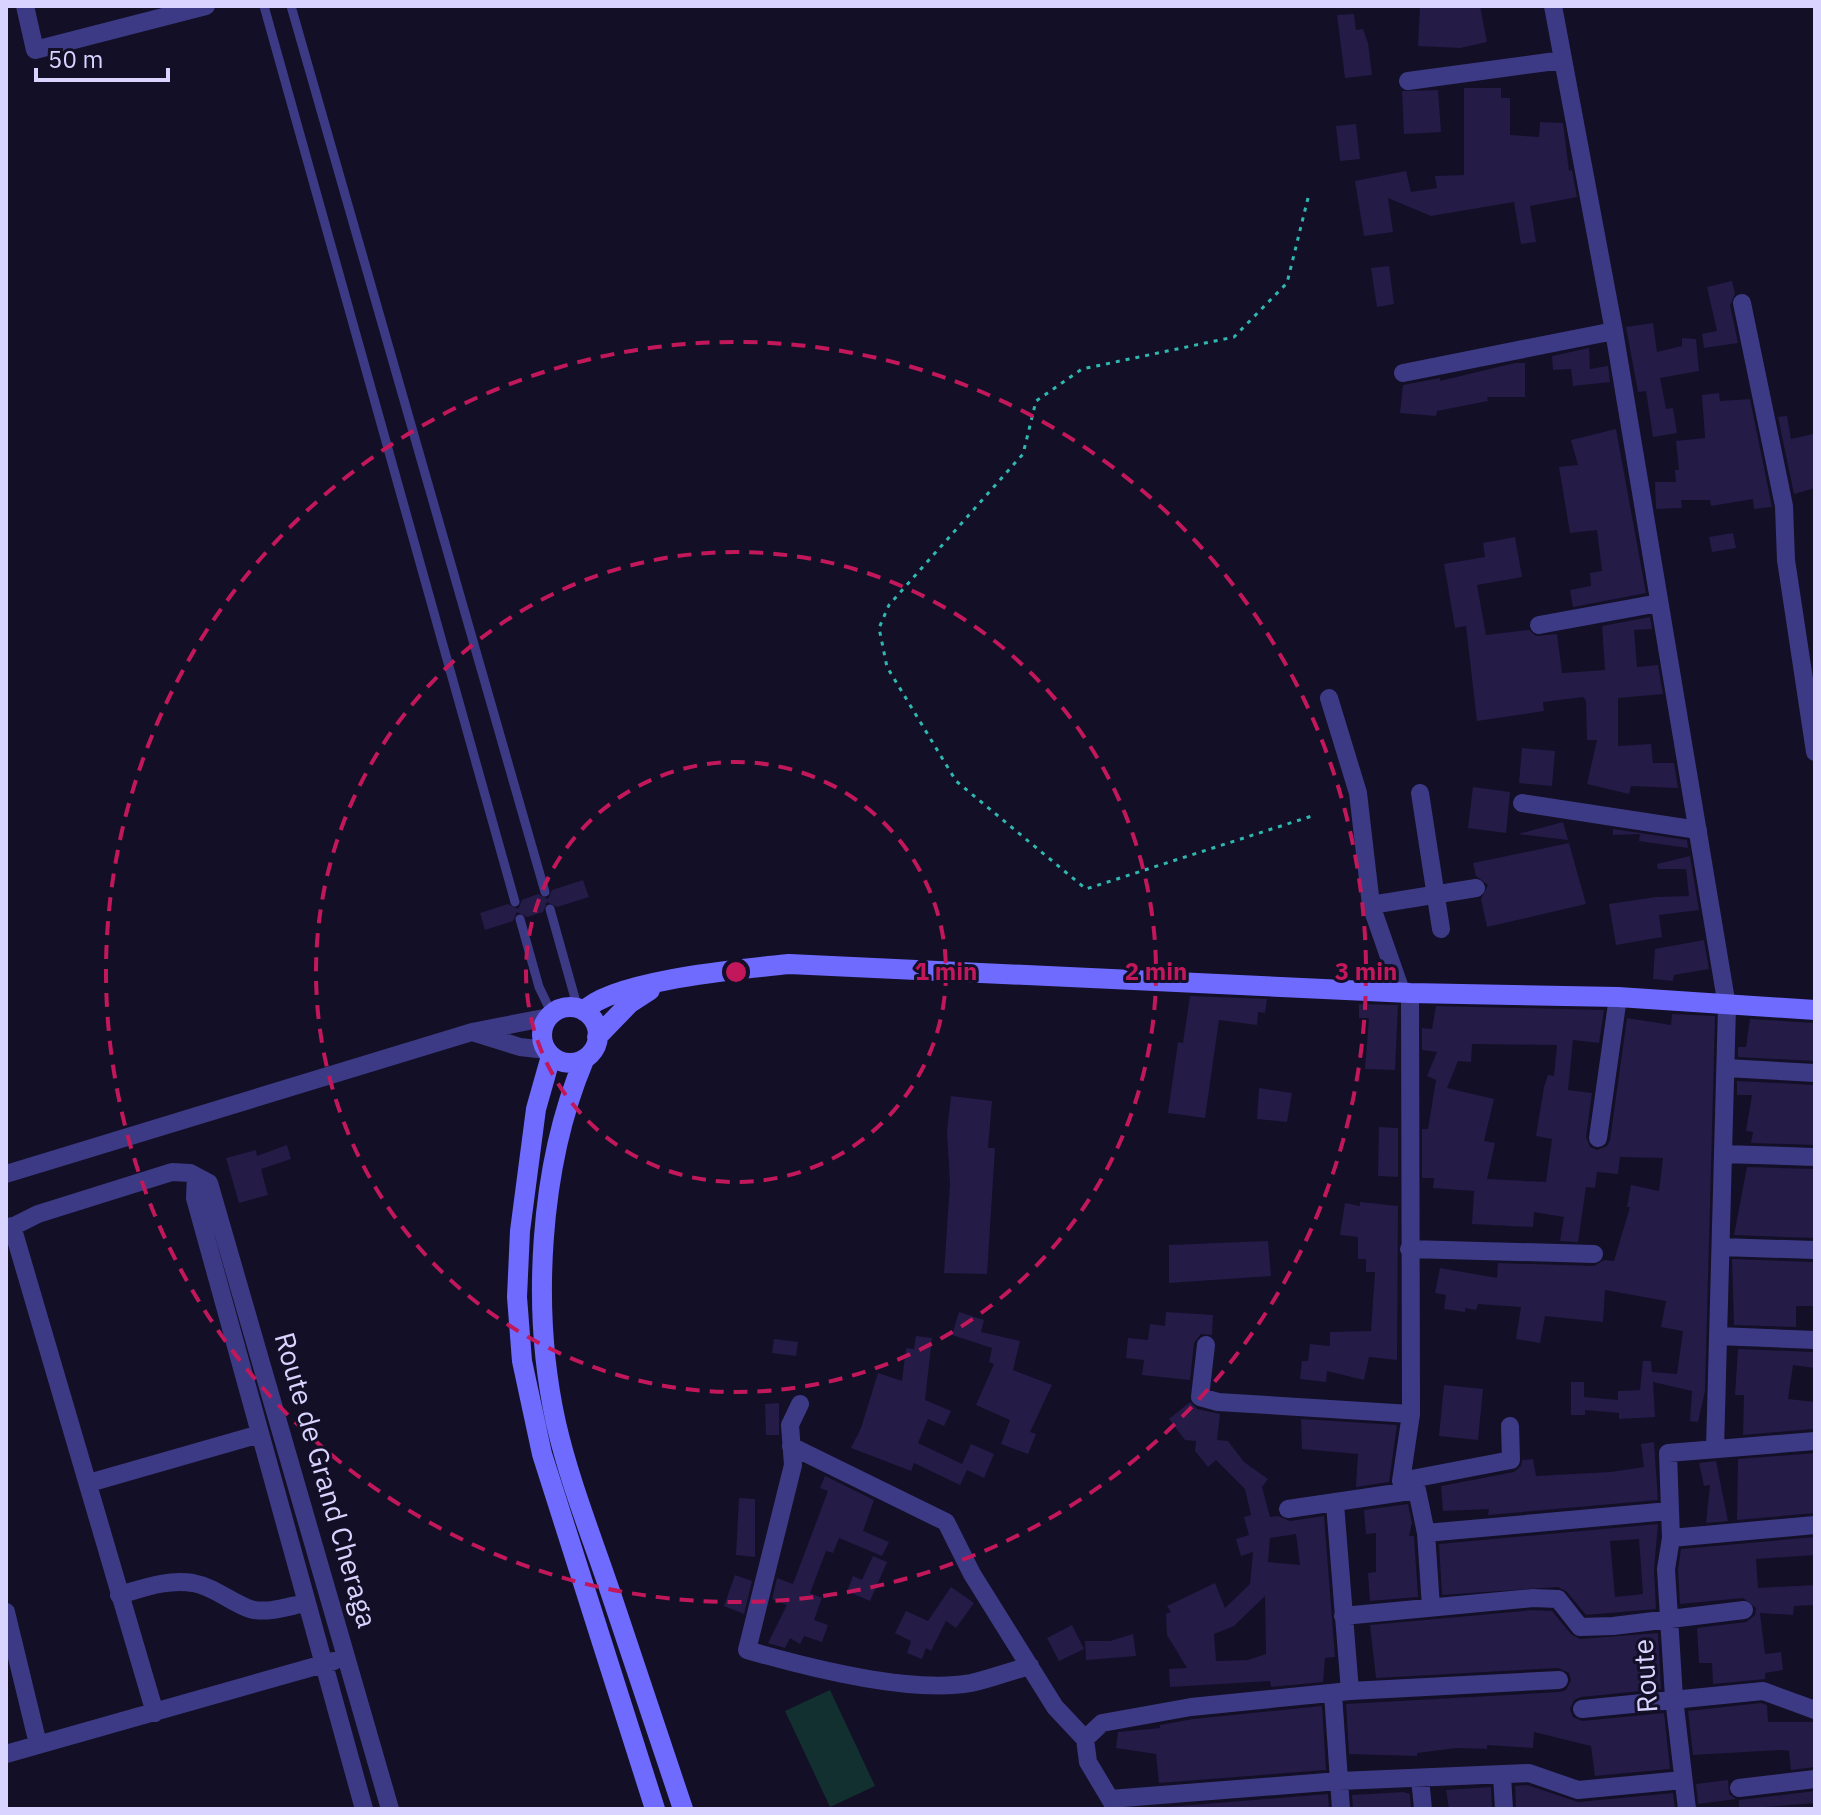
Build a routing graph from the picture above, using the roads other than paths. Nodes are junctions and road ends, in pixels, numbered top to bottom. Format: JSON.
{"nodes":[{"id":1,"x":25,"y":6,"type":"edge"},
{"id":2,"x":206,"y":6,"type":"edge"},
{"id":3,"x":264,"y":6,"type":"edge"},
{"id":4,"x":291,"y":6,"type":"edge"},
{"id":5,"x":1553,"y":6,"type":"edge"},
{"id":6,"x":1563,"y":60,"type":"junction"},
{"id":7,"x":1408,"y":81,"type":"dead end"},
{"id":8,"x":1742,"y":303,"type":"dead end"},
{"id":9,"x":1614,"y":331,"type":"junction"},
{"id":10,"x":1403,"y":373,"type":"dead end"},
{"id":11,"x":1659,"y":603,"type":"junction"},
{"id":12,"x":1539,"y":625,"type":"dead end"},
{"id":13,"x":1329,"y":698,"type":"dead end"},
{"id":14,"x":1815,"y":752,"type":"edge"},
{"id":15,"x":1420,"y":793,"type":"dead end"},
{"id":16,"x":1522,"y":803,"type":"dead end"},
{"id":17,"x":1698,"y":830,"type":"junction"},
{"id":18,"x":1476,"y":888,"type":"dead end"},
{"id":19,"x":545,"y":892,"type":"dead end"},
{"id":20,"x":1434,"y":895,"type":"junction"},
{"id":21,"x":515,"y":902,"type":"dead end"},
{"id":22,"x":1371,"y":905,"type":"junction"},
{"id":23,"x":550,"y":909,"type":"dead end"},
{"id":24,"x":520,"y":919,"type":"dead end"},
{"id":25,"x":1441,"y":929,"type":"dead end"},
{"id":26,"x":657,"y":985,"type":"junction"},
{"id":27,"x":1406,"y":992,"type":"junction"},
{"id":28,"x":1618,"y":997,"type":"junction"},
{"id":29,"x":1727,"y":1006,"type":"junction"},
{"id":30,"x":581,"y":1010,"type":"junction"},
{"id":31,"x":1815,"y":1010,"type":"edge"},
{"id":32,"x":551,"y":1015,"type":"junction"},
{"id":33,"x":472,"y":1032,"type":"junction"},
{"id":34,"x":597,"y":1037,"type":"junction"},
{"id":35,"x":548,"y":1053,"type":"junction"},
{"id":36,"x":584,"y":1060,"type":"junction"},
{"id":37,"x":1726,"y":1068,"type":"junction"},
{"id":38,"x":1815,"y":1073,"type":"edge"},
{"id":39,"x":1598,"y":1138,"type":"dead end"},
{"id":40,"x":1723,"y":1154,"type":"junction"},
{"id":41,"x":1815,"y":1157,"type":"edge"},
{"id":42,"x":7,"y":1169,"type":"edge"},
{"id":43,"x":196,"y":1176,"type":"junction"},
{"id":44,"x":9,"y":1228,"type":"edge"},
{"id":45,"x":1721,"y":1247,"type":"junction"},
{"id":46,"x":1409,"y":1249,"type":"junction"},
{"id":47,"x":1815,"y":1250,"type":"edge"},
{"id":48,"x":1594,"y":1254,"type":"dead end"},
{"id":49,"x":1718,"y":1336,"type":"junction"},
{"id":50,"x":1815,"y":1340,"type":"edge"},
{"id":51,"x":1206,"y":1345,"type":"dead end"},
{"id":52,"x":800,"y":1404,"type":"dead end"},
{"id":53,"x":1411,"y":1414,"type":"junction"},
{"id":54,"x":1510,"y":1426,"type":"dead end"},
{"id":55,"x":260,"y":1434,"type":"junction"},
{"id":56,"x":1815,"y":1441,"type":"edge"},
{"id":57,"x":791,"y":1446,"type":"junction"},
{"id":58,"x":1715,"y":1449,"type":"junction"},
{"id":59,"x":89,"y":1483,"type":"junction"},
{"id":60,"x":1335,"y":1504,"type":"junction"},
{"id":61,"x":1288,"y":1509,"type":"dead end"},
{"id":62,"x":1669,"y":1511,"type":"junction"},
{"id":63,"x":1815,"y":1525,"type":"edge"},
{"id":64,"x":1426,"y":1533,"type":"junction"},
{"id":65,"x":1671,"y":1538,"type":"junction"},
{"id":66,"x":119,"y":1595,"type":"junction"},
{"id":67,"x":306,"y":1603,"type":"junction"},
{"id":68,"x":1431,"y":1607,"type":"junction"},
{"id":69,"x":1744,"y":1610,"type":"dead end"},
{"id":70,"x":6,"y":1612,"type":"edge"},
{"id":71,"x":1343,"y":1616,"type":"junction"},
{"id":72,"x":1670,"y":1619,"type":"junction"},
{"id":73,"x":347,"y":1657,"type":"junction"},
{"id":74,"x":323,"y":1664,"type":"junction"},
{"id":75,"x":1030,"y":1666,"type":"junction"},
{"id":76,"x":1559,"y":1680,"type":"dead end"},
{"id":77,"x":1341,"y":1693,"type":"junction"},
{"id":78,"x":1674,"y":1698,"type":"junction"},
{"id":79,"x":1582,"y":1709,"type":"dead end"},
{"id":80,"x":1815,"y":1710,"type":"edge"},
{"id":81,"x":155,"y":1713,"type":"junction"},
{"id":82,"x":1085,"y":1739,"type":"junction"},
{"id":83,"x":38,"y":1744,"type":"junction"},
{"id":84,"x":6,"y":1754,"type":"edge"},
{"id":85,"x":1502,"y":1776,"type":"junction"},
{"id":86,"x":1420,"y":1778,"type":"junction"},
{"id":87,"x":1815,"y":1779,"type":"edge"},
{"id":88,"x":1683,"y":1780,"type":"junction"},
{"id":89,"x":1339,"y":1781,"type":"junction"},
{"id":90,"x":1739,"y":1788,"type":"dead end"},
{"id":91,"x":1113,"y":1804,"type":"edge"},
{"id":92,"x":364,"y":1809,"type":"edge"},
{"id":93,"x":390,"y":1809,"type":"edge"},
{"id":94,"x":655,"y":1809,"type":"edge"},
{"id":95,"x":683,"y":1809,"type":"edge"},
{"id":96,"x":1341,"y":1809,"type":"edge"},
{"id":97,"x":1423,"y":1809,"type":"edge"},
{"id":98,"x":1504,"y":1809,"type":"edge"},
{"id":99,"x":1687,"y":1809,"type":"edge"}],
"edges":[{"from":1,"to":2,"type":"street"},
{"from":3,"to":21,"type":"lane"},
{"from":4,"to":19,"type":"lane"},
{"from":5,"to":6,"type":"street"},
{"from":6,"to":7,"type":"street"},
{"from":6,"to":9,"type":"street"},
{"from":8,"to":14,"type":"street"},
{"from":9,"to":10,"type":"street"},
{"from":9,"to":11,"type":"street"},
{"from":11,"to":12,"type":"street"},
{"from":11,"to":17,"type":"street"},
{"from":13,"to":22,"type":"street"},
{"from":15,"to":20,"type":"street"},
{"from":16,"to":17,"type":"street"},
{"from":17,"to":29,"type":"street"},
{"from":18,"to":20,"type":"street"},
{"from":20,"to":22,"type":"street"},
{"from":20,"to":25,"type":"street"},
{"from":22,"to":27,"type":"street"},
{"from":23,"to":30,"type":"lane"},
{"from":24,"to":32,"type":"lane"},
{"from":26,"to":27,"type":"street"},
{"from":26,"to":30,"type":"street"},
{"from":26,"to":34,"type":"street"},
{"from":27,"to":28,"type":"street"},
{"from":27,"to":46,"type":"street"},
{"from":28,"to":29,"type":"street"},
{"from":28,"to":39,"type":"street"},
{"from":29,"to":31,"type":"street"},
{"from":29,"to":37,"type":"street"},
{"from":30,"to":32,"type":"street"},
{"from":30,"to":34,"type":"street"},
{"from":32,"to":33,"type":"street"},
{"from":32,"to":35,"type":"street"},
{"from":33,"to":35,"type":"street"},
{"from":33,"to":42,"type":"street"},
{"from":34,"to":36,"type":"street"},
{"from":35,"to":36,"type":"street"},
{"from":35,"to":94,"type":"street"},
{"from":36,"to":95,"type":"street"},
{"from":37,"to":38,"type":"street"},
{"from":37,"to":40,"type":"street"},
{"from":40,"to":41,"type":"street"},
{"from":40,"to":45,"type":"street"},
{"from":43,"to":44,"type":"street"},
{"from":43,"to":55,"type":"street"},
{"from":43,"to":73,"type":"street","name":"Route de Grand Cheraga"},
{"from":44,"to":59,"type":"street"},
{"from":45,"to":47,"type":"street"},
{"from":45,"to":49,"type":"street"},
{"from":46,"to":48,"type":"street"},
{"from":46,"to":53,"type":"street"},
{"from":49,"to":50,"type":"street"},
{"from":49,"to":58,"type":"street"},
{"from":51,"to":53,"type":"street"},
{"from":52,"to":57,"type":"street"},
{"from":53,"to":54,"type":"street"},
{"from":55,"to":59,"type":"street"},
{"from":55,"to":67,"type":"street"},
{"from":56,"to":58,"type":"street"},
{"from":57,"to":75,"type":"street"},
{"from":57,"to":75,"type":"street"},
{"from":58,"to":62,"type":"street","name":"Route"},
{"from":59,"to":66,"type":"street"},
{"from":60,"to":61,"type":"street"},
{"from":60,"to":64,"type":"street"},
{"from":60,"to":71,"type":"street"},
{"from":62,"to":64,"type":"street"},
{"from":62,"to":65,"type":"street","name":"Route"},
{"from":63,"to":65,"type":"street"},
{"from":64,"to":68,"type":"street"},
{"from":65,"to":72,"type":"street","name":"Route"},
{"from":66,"to":67,"type":"street"},
{"from":66,"to":81,"type":"street"},
{"from":67,"to":74,"type":"street"},
{"from":68,"to":71,"type":"street"},
{"from":68,"to":72,"type":"street"},
{"from":69,"to":72,"type":"street"},
{"from":70,"to":83,"type":"street"},
{"from":71,"to":77,"type":"street"},
{"from":72,"to":78,"type":"street","name":"Route"},
{"from":73,"to":74,"type":"street"},
{"from":73,"to":93,"type":"street","name":"Route de Grand Cheraga"},
{"from":74,"to":81,"type":"street"},
{"from":74,"to":92,"type":"street"},
{"from":75,"to":82,"type":"street"},
{"from":76,"to":77,"type":"street"},
{"from":77,"to":82,"type":"street"},
{"from":77,"to":89,"type":"street"},
{"from":78,"to":79,"type":"street"},
{"from":78,"to":80,"type":"street"},
{"from":78,"to":88,"type":"street","name":"Route"},
{"from":81,"to":83,"type":"street"},
{"from":82,"to":91,"type":"street"},
{"from":83,"to":84,"type":"street"},
{"from":85,"to":86,"type":"street"},
{"from":85,"to":88,"type":"street"},
{"from":85,"to":98,"type":"street"},
{"from":86,"to":89,"type":"street"},
{"from":86,"to":97,"type":"street"},
{"from":87,"to":90,"type":"street"},
{"from":88,"to":99,"type":"street","name":"Route"},
{"from":89,"to":91,"type":"street"},
{"from":89,"to":96,"type":"street"}]}
